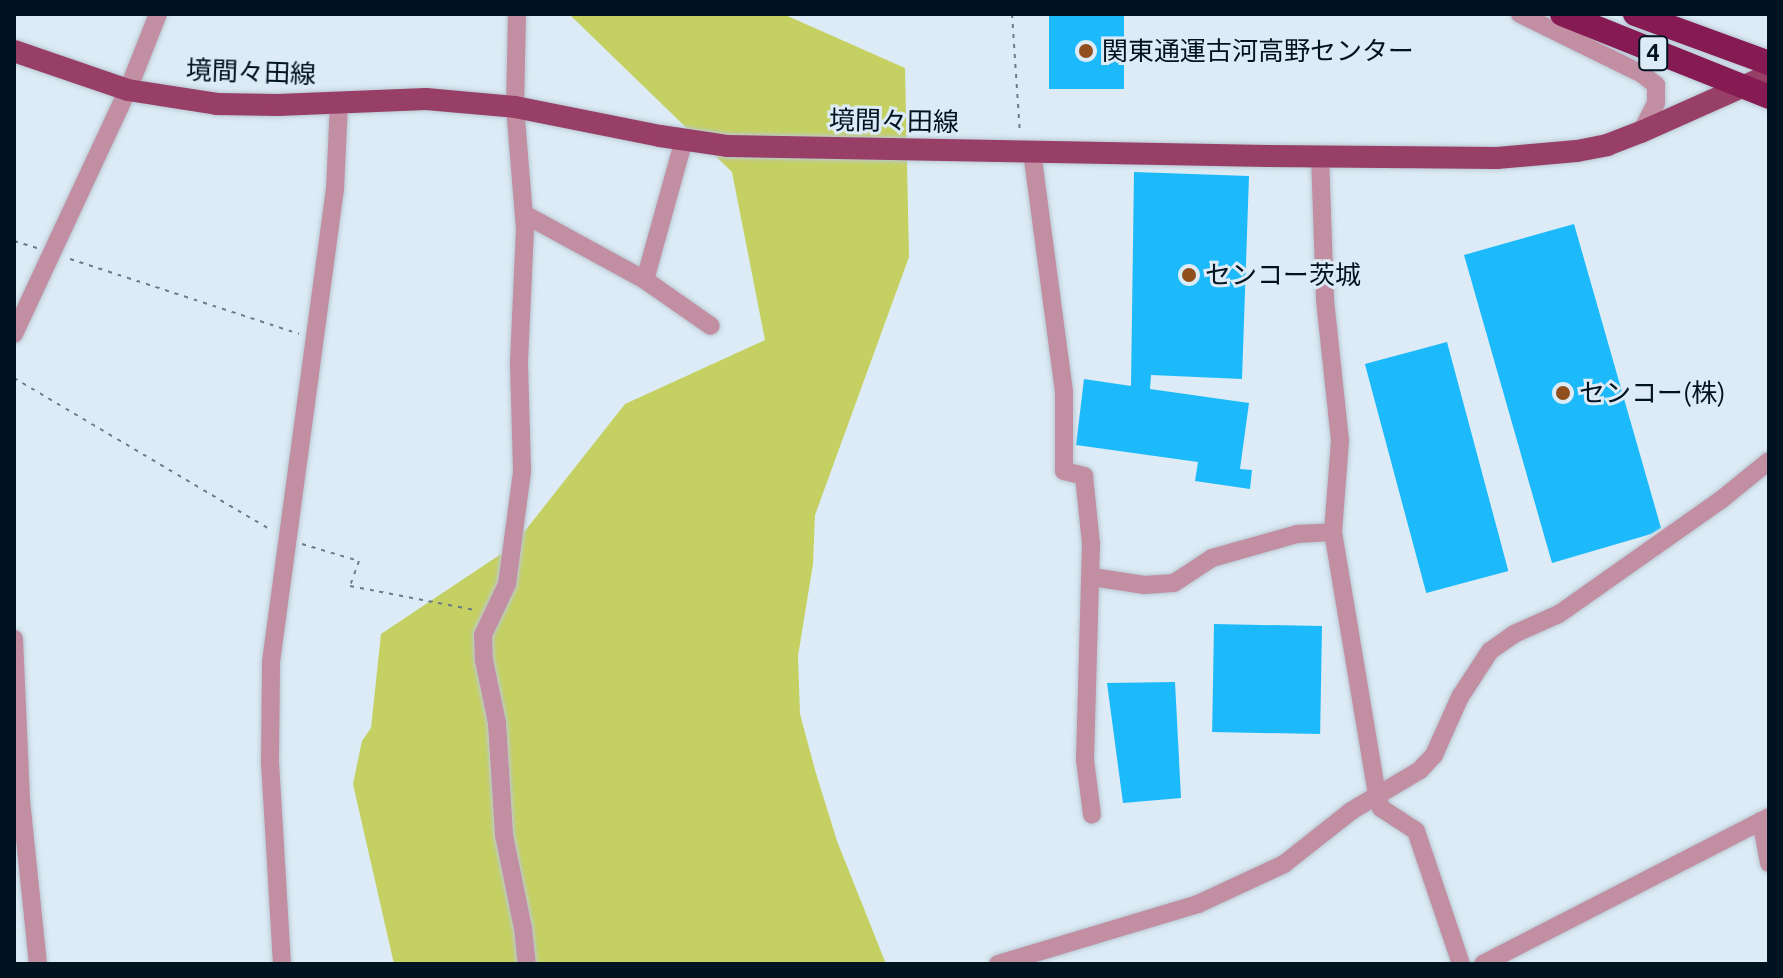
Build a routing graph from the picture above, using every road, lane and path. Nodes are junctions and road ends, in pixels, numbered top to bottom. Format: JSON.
{"nodes":[{"id":1,"x":158,"y":14,"type":"edge"},
{"id":2,"x":517,"y":14,"type":"edge"},
{"id":3,"x":1012,"y":14,"type":"edge"},
{"id":4,"x":1520,"y":14,"type":"edge"},
{"id":5,"x":1562,"y":14,"type":"edge"},
{"id":6,"x":1635,"y":14,"type":"edge"},
{"id":7,"x":14,"y":51,"type":"edge"},
{"id":8,"x":1769,"y":63,"type":"edge"},
{"id":9,"x":1769,"y":75,"type":"edge"},
{"id":10,"x":1745,"y":88,"type":"junction"},
{"id":11,"x":128,"y":90,"type":"junction"},
{"id":12,"x":1769,"y":97,"type":"edge"},
{"id":13,"x":339,"y":102,"type":"junction"},
{"id":14,"x":515,"y":107,"type":"junction"},
{"id":15,"x":1641,"y":132,"type":"junction"},
{"id":16,"x":684,"y":139,"type":"junction"},
{"id":17,"x":1026,"y":152,"type":"junction"},
{"id":18,"x":1320,"y":156,"type":"junction"},
{"id":19,"x":524,"y":214,"type":"junction"},
{"id":20,"x":14,"y":241,"type":"edge"},
{"id":21,"x":54,"y":253,"type":"junction"},
{"id":22,"x":645,"y":280,"type":"junction"},
{"id":23,"x":711,"y":326,"type":"dead end"},
{"id":24,"x":14,"y":334,"type":"edge"},
{"id":25,"x":316,"y":339,"type":"junction"},
{"id":26,"x":14,"y":378,"type":"edge"},
{"id":27,"x":1769,"y":461,"type":"edge"},
{"id":28,"x":1333,"y":532,"type":"junction"},
{"id":29,"x":287,"y":540,"type":"junction"},
{"id":30,"x":1092,"y":577,"type":"junction"},
{"id":31,"x":493,"y":611,"type":"junction"},
{"id":32,"x":14,"y":639,"type":"edge"},
{"id":33,"x":1377,"y":795,"type":"junction"},
{"id":34,"x":1092,"y":815,"type":"dead end"},
{"id":35,"x":1765,"y":819,"type":"edge"},
{"id":36,"x":1769,"y":863,"type":"edge"},
{"id":37,"x":38,"y":964,"type":"edge"},
{"id":38,"x":282,"y":964,"type":"edge"},
{"id":39,"x":527,"y":964,"type":"edge"},
{"id":40,"x":998,"y":964,"type":"edge"},
{"id":41,"x":1461,"y":964,"type":"edge"},
{"id":42,"x":1483,"y":964,"type":"edge"}],
"edges":[{"from":1,"to":11,"type":"street"},
{"from":2,"to":14,"type":"street"},
{"from":3,"to":17,"type":"path"},
{"from":4,"to":15,"type":"street"},
{"from":5,"to":10,"type":"highway","number":"4"},
{"from":6,"to":8,"type":"highway","number":"4"},
{"from":7,"to":11,"type":"main road","name":"境間々田線"},
{"from":9,"to":10,"type":"main road","name":"境間々田線"},
{"from":10,"to":12,"type":"highway","number":"4"},
{"from":10,"to":15,"type":"main road","name":"境間々田線"},
{"from":11,"to":13,"type":"main road","name":"境間々田線"},
{"from":11,"to":21,"type":"street"},
{"from":13,"to":14,"type":"main road","name":"境間々田線"},
{"from":13,"to":25,"type":"street"},
{"from":14,"to":16,"type":"main road","name":"境間々田線"},
{"from":14,"to":19,"type":"street"},
{"from":15,"to":18,"type":"main road","name":"境間々田線"},
{"from":16,"to":17,"type":"main road","name":"境間々田線"},
{"from":16,"to":22,"type":"street"},
{"from":17,"to":18,"type":"main road","name":"境間々田線"},
{"from":17,"to":30,"type":"street"},
{"from":18,"to":28,"type":"street"},
{"from":19,"to":22,"type":"street"},
{"from":19,"to":31,"type":"street"},
{"from":20,"to":21,"type":"path"},
{"from":21,"to":24,"type":"street"},
{"from":21,"to":25,"type":"path"},
{"from":22,"to":23,"type":"street"},
{"from":25,"to":29,"type":"street"},
{"from":26,"to":29,"type":"path"},
{"from":27,"to":33,"type":"street"},
{"from":28,"to":30,"type":"street"},
{"from":28,"to":33,"type":"street"},
{"from":29,"to":31,"type":"path"},
{"from":29,"to":38,"type":"street"},
{"from":30,"to":34,"type":"street"},
{"from":31,"to":39,"type":"street"},
{"from":32,"to":37,"type":"street"},
{"from":33,"to":40,"type":"street"},
{"from":33,"to":41,"type":"street"},
{"from":35,"to":36,"type":"street"},
{"from":35,"to":42,"type":"street"}]}
